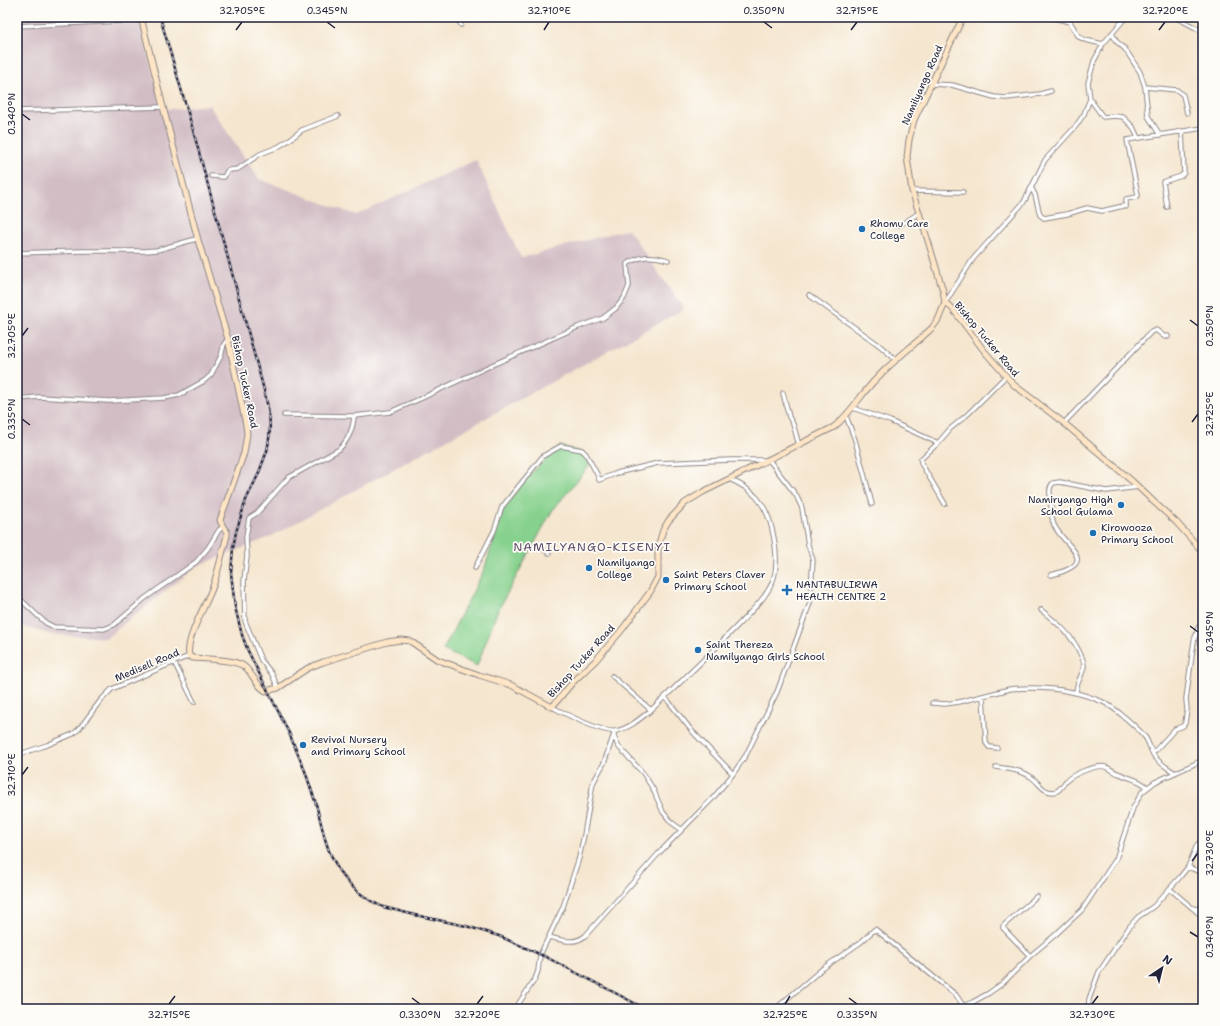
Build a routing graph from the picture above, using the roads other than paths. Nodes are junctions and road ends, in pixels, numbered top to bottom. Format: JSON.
{"nodes":[{"id":1,"x":456,"y":17,"type":"edge"},
{"id":2,"x":963,"y":17,"type":"edge"},
{"id":3,"x":1050,"y":17,"type":"edge"},
{"id":4,"x":1126,"y":17,"type":"edge"},
{"id":5,"x":1175,"y":17,"type":"edge"},
{"id":6,"x":141,"y":19,"type":"edge"},
{"id":7,"x":461,"y":25,"type":"dead end"},
{"id":8,"x":17,"y":26,"type":"edge"},
{"id":9,"x":1200,"y":30,"type":"dead end"},
{"id":10,"x":1112,"y":33,"type":"junction"},
{"id":11,"x":1103,"y":44,"type":"junction"},
{"id":12,"x":932,"y":84,"type":"junction"},
{"id":13,"x":1145,"y":87,"type":"junction"},
{"id":14,"x":1051,"y":92,"type":"dead end"},
{"id":15,"x":1090,"y":99,"type":"junction"},
{"id":16,"x":163,"y":107,"type":"junction"},
{"id":17,"x":17,"y":111,"type":"edge"},
{"id":18,"x":1187,"y":113,"type":"dead end"},
{"id":19,"x":338,"y":116,"type":"dead end"},
{"id":20,"x":1203,"y":128,"type":"edge"},
{"id":21,"x":1182,"y":131,"type":"junction"},
{"id":22,"x":1160,"y":135,"type":"junction"},
{"id":23,"x":1138,"y":138,"type":"junction"},
{"id":24,"x":211,"y":176,"type":"dead end"},
{"id":25,"x":1032,"y":189,"type":"junction"},
{"id":26,"x":912,"y":191,"type":"junction"},
{"id":27,"x":963,"y":192,"type":"dead end"},
{"id":28,"x":1167,"y":207,"type":"dead end"},
{"id":29,"x":919,"y":213,"type":"junction"},
{"id":30,"x":890,"y":224,"type":"dead end"},
{"id":31,"x":198,"y":240,"type":"junction"},
{"id":32,"x":17,"y":253,"type":"edge"},
{"id":33,"x":668,"y":260,"type":"dead end"},
{"id":34,"x":809,"y":295,"type":"dead end"},
{"id":35,"x":945,"y":303,"type":"junction"},
{"id":36,"x":1168,"y":336,"type":"dead end"},
{"id":37,"x":228,"y":339,"type":"junction"},
{"id":38,"x":896,"y":360,"type":"junction"},
{"id":39,"x":1006,"y":376,"type":"junction"},
{"id":40,"x":783,"y":393,"type":"dead end"},
{"id":41,"x":17,"y":399,"type":"edge"},
{"id":42,"x":853,"y":408,"type":"junction"},
{"id":43,"x":284,"y":415,"type":"dead end"},
{"id":44,"x":354,"y":416,"type":"junction"},
{"id":45,"x":846,"y":416,"type":"junction"},
{"id":46,"x":1064,"y":423,"type":"junction"},
{"id":47,"x":938,"y":443,"type":"junction"},
{"id":48,"x":799,"y":445,"type":"junction"},
{"id":49,"x":769,"y":460,"type":"junction"},
{"id":50,"x":729,"y":479,"type":"junction"},
{"id":51,"x":1138,"y":487,"type":"junction"},
{"id":52,"x":872,"y":504,"type":"dead end"},
{"id":53,"x":945,"y":504,"type":"dead end"},
{"id":54,"x":223,"y":527,"type":"junction"},
{"id":55,"x":538,"y":546,"type":"dead end"},
{"id":56,"x":549,"y":552,"type":"dead end"},
{"id":57,"x":1203,"y":552,"type":"edge"},
{"id":58,"x":475,"y":568,"type":"dead end"},
{"id":59,"x":1051,"y":575,"type":"dead end"},
{"id":60,"x":17,"y":596,"type":"edge"},
{"id":61,"x":1040,"y":610,"type":"dead end"},
{"id":62,"x":1203,"y":622,"type":"edge"},
{"id":63,"x":189,"y":656,"type":"junction"},
{"id":64,"x":174,"y":662,"type":"junction"},
{"id":65,"x":612,"y":676,"type":"dead end"},
{"id":66,"x":278,"y":688,"type":"junction"},
{"id":67,"x":1076,"y":693,"type":"junction"},
{"id":68,"x":983,"y":696,"type":"junction"},
{"id":69,"x":665,"y":697,"type":"junction"},
{"id":70,"x":194,"y":702,"type":"dead end"},
{"id":71,"x":932,"y":703,"type":"dead end"},
{"id":72,"x":552,"y":707,"type":"junction"},
{"id":73,"x":651,"y":710,"type":"junction"},
{"id":74,"x":615,"y":731,"type":"junction"},
{"id":75,"x":614,"y":736,"type":"junction"},
{"id":76,"x":17,"y":747,"type":"edge"},
{"id":77,"x":997,"y":748,"type":"dead end"},
{"id":78,"x":23,"y":753,"type":"junction"},
{"id":79,"x":1153,"y":753,"type":"junction"},
{"id":80,"x":17,"y":757,"type":"edge"},
{"id":81,"x":1203,"y":760,"type":"edge"},
{"id":82,"x":996,"y":767,"type":"dead end"},
{"id":83,"x":1175,"y":773,"type":"junction"},
{"id":84,"x":733,"y":774,"type":"junction"},
{"id":85,"x":1147,"y":787,"type":"junction"},
{"id":86,"x":682,"y":830,"type":"junction"},
{"id":87,"x":1203,"y":839,"type":"edge"},
{"id":88,"x":1188,"y":867,"type":"junction"},
{"id":89,"x":1203,"y":876,"type":"edge"},
{"id":90,"x":1170,"y":889,"type":"junction"},
{"id":91,"x":1036,"y":896,"type":"dead end"},
{"id":92,"x":1203,"y":906,"type":"edge"},
{"id":93,"x":1193,"y":908,"type":"junction"},
{"id":94,"x":1203,"y":917,"type":"edge"},
{"id":95,"x":549,"y":937,"type":"junction"},
{"id":96,"x":1030,"y":956,"type":"junction"},
{"id":97,"x":964,"y":1006,"type":"junction"},
{"id":98,"x":515,"y":1009,"type":"edge"},
{"id":99,"x":775,"y":1009,"type":"edge"},
{"id":100,"x":955,"y":1009,"type":"edge"},
{"id":101,"x":1088,"y":1009,"type":"edge"}],
"edges":[{"from":1,"to":7,"type":"street"},
{"from":2,"to":12,"type":"main road","name":"Namilyango Road"},
{"from":3,"to":11,"type":"street"},
{"from":4,"to":10,"type":"street"},
{"from":5,"to":9,"type":"street"},
{"from":6,"to":8,"type":"street"},
{"from":6,"to":16,"type":"main road","name":"Bishop Tucker Road"},
{"from":10,"to":11,"type":"street"},
{"from":10,"to":13,"type":"street"},
{"from":11,"to":15,"type":"street"},
{"from":12,"to":14,"type":"street"},
{"from":12,"to":26,"type":"main road","name":"Namilyango Road"},
{"from":13,"to":18,"type":"street"},
{"from":13,"to":22,"type":"street"},
{"from":15,"to":23,"type":"street"},
{"from":15,"to":25,"type":"street"},
{"from":16,"to":17,"type":"street"},
{"from":16,"to":31,"type":"main road","name":"Bishop Tucker Road"},
{"from":19,"to":24,"type":"street"},
{"from":20,"to":21,"type":"street"},
{"from":21,"to":22,"type":"street"},
{"from":21,"to":28,"type":"street"},
{"from":22,"to":23,"type":"street"},
{"from":23,"to":25,"type":"street"},
{"from":25,"to":35,"type":"street"},
{"from":26,"to":27,"type":"street"},
{"from":26,"to":29,"type":"main road","name":"Namilyango Road"},
{"from":29,"to":30,"type":"street"},
{"from":29,"to":35,"type":"main road","name":"Namilyango Road"},
{"from":31,"to":32,"type":"street"},
{"from":31,"to":37,"type":"main road","name":"Bishop Tucker Road"},
{"from":33,"to":44,"type":"street"},
{"from":34,"to":38,"type":"street"},
{"from":35,"to":38,"type":"main road","name":"Bishop Tucker Road"},
{"from":35,"to":39,"type":"main road","name":"Bishop Tucker Road"},
{"from":36,"to":46,"type":"street"},
{"from":37,"to":41,"type":"street"},
{"from":37,"to":54,"type":"main road","name":"Bishop Tucker Road"},
{"from":38,"to":42,"type":"main road","name":"Bishop Tucker Road"},
{"from":39,"to":46,"type":"main road","name":"Bishop Tucker Road"},
{"from":39,"to":47,"type":"street"},
{"from":40,"to":48,"type":"street"},
{"from":42,"to":45,"type":"main road","name":"Bishop Tucker Road"},
{"from":42,"to":47,"type":"street"},
{"from":43,"to":44,"type":"street"},
{"from":44,"to":66,"type":"street"},
{"from":45,"to":48,"type":"main road","name":"Bishop Tucker Road"},
{"from":45,"to":52,"type":"street"},
{"from":46,"to":51,"type":"main road","name":"Bishop Tucker Road"},
{"from":47,"to":53,"type":"street"},
{"from":48,"to":49,"type":"main road","name":"Bishop Tucker Road"},
{"from":49,"to":50,"type":"main road","name":"Bishop Tucker Road"},
{"from":49,"to":58,"type":"street"},
{"from":49,"to":84,"type":"street"},
{"from":50,"to":69,"type":"street"},
{"from":50,"to":72,"type":"main road","name":"Bishop Tucker Road"},
{"from":51,"to":57,"type":"main road","name":"Bishop Tucker Road"},
{"from":51,"to":59,"type":"street"},
{"from":54,"to":60,"type":"street"},
{"from":54,"to":63,"type":"main road","name":"Bishop Tucker Road"},
{"from":55,"to":56,"type":"street"},
{"from":61,"to":67,"type":"street"},
{"from":62,"to":79,"type":"street"},
{"from":63,"to":64,"type":"street","name":"Medisell Road"},
{"from":63,"to":66,"type":"main road"},
{"from":64,"to":70,"type":"street"},
{"from":64,"to":78,"type":"street","name":"Medisell Road"},
{"from":65,"to":73,"type":"street"},
{"from":66,"to":72,"type":"main road","name":"Bishop Tucker Road"},
{"from":67,"to":68,"type":"street"},
{"from":67,"to":79,"type":"street"},
{"from":68,"to":71,"type":"street"},
{"from":68,"to":77,"type":"street"},
{"from":69,"to":73,"type":"street"},
{"from":69,"to":84,"type":"street"},
{"from":72,"to":74,"type":"street"},
{"from":73,"to":74,"type":"street"},
{"from":74,"to":75,"type":"street"},
{"from":75,"to":86,"type":"street"},
{"from":75,"to":95,"type":"street"},
{"from":76,"to":78,"type":"street"},
{"from":78,"to":80,"type":"street","name":"Medisell Road"},
{"from":79,"to":83,"type":"street"},
{"from":81,"to":83,"type":"street"},
{"from":82,"to":85,"type":"street"},
{"from":83,"to":85,"type":"street"},
{"from":84,"to":86,"type":"street"},
{"from":85,"to":96,"type":"street"},
{"from":86,"to":95,"type":"street"},
{"from":87,"to":88,"type":"street"},
{"from":88,"to":89,"type":"street"},
{"from":88,"to":90,"type":"street"},
{"from":90,"to":93,"type":"street"},
{"from":90,"to":101,"type":"street"},
{"from":91,"to":96,"type":"street"},
{"from":92,"to":93,"type":"street"},
{"from":93,"to":94,"type":"street"},
{"from":95,"to":98,"type":"street"},
{"from":96,"to":97,"type":"street"},
{"from":97,"to":99,"type":"street"},
{"from":97,"to":100,"type":"street"}]}
